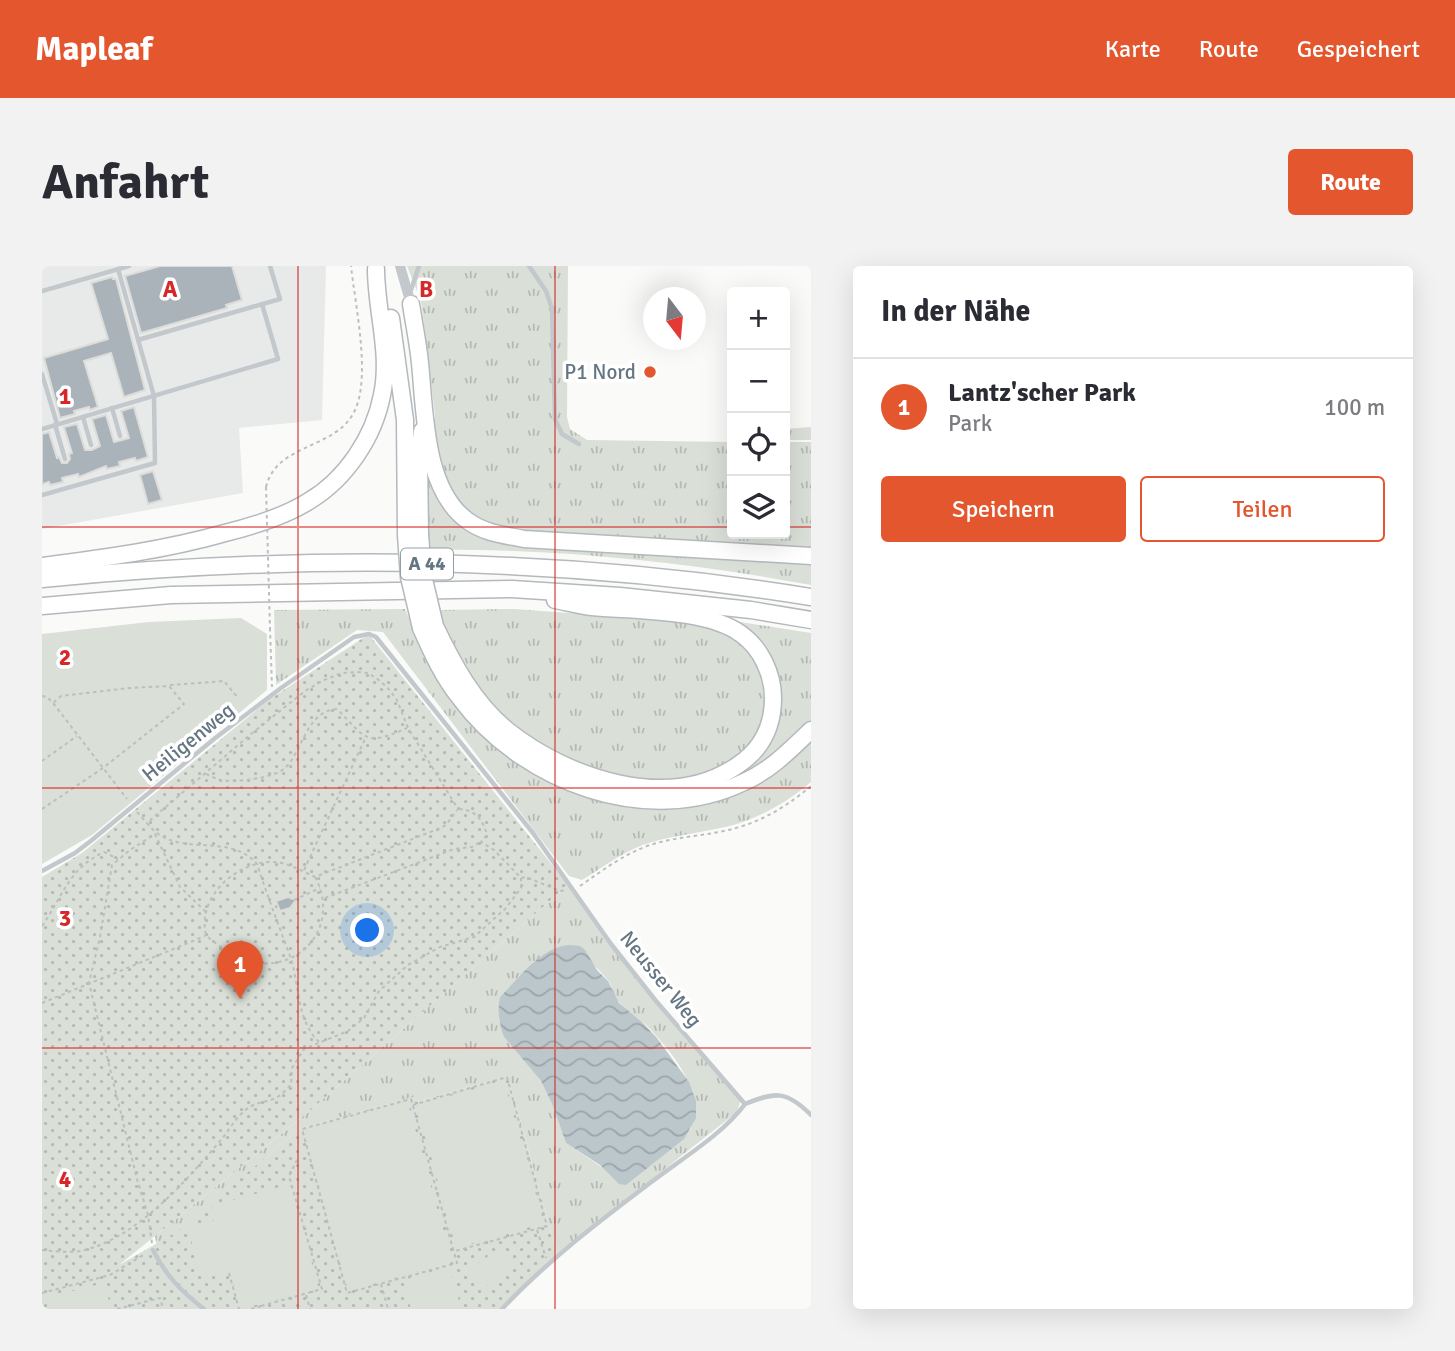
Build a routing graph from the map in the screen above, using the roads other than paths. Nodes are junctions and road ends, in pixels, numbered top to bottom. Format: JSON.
{"nodes":[{"id":1,"x":129,"y":266,"type":"edge"},
{"id":2,"x":270,"y":266,"type":"edge"},
{"id":3,"x":400,"y":266,"type":"edge"},
{"id":4,"x":419,"y":266,"type":"edge"},
{"id":5,"x":529,"y":266,"type":"edge"},
{"id":6,"x":376,"y":267,"type":"edge"},
{"id":7,"x":118,"y":269,"type":"junction"},
{"id":8,"x":42,"y":291,"type":"edge"},
{"id":9,"x":262,"y":304,"type":"junction"},
{"id":10,"x":411,"y":304,"type":"junction"},
{"id":11,"x":138,"y":340,"type":"junction"},
{"id":12,"x":42,"y":374,"type":"edge"},
{"id":13,"x":154,"y":396,"type":"junction"},
{"id":14,"x":112,"y":408,"type":"junction"},
{"id":15,"x":424,"y":409,"type":"junction"},
{"id":16,"x":83,"y":417,"type":"junction"},
{"id":17,"x":56,"y":425,"type":"junction"},
{"id":18,"x":42,"y":429,"type":"edge"},
{"id":19,"x":120,"y":436,"type":"dead end"},
{"id":20,"x":579,"y":444,"type":"dead end"},
{"id":21,"x":91,"y":445,"type":"dead end"},
{"id":22,"x":65,"y":459,"type":"dead end"},
{"id":23,"x":42,"y":495,"type":"edge"},
{"id":24,"x":413,"y":534,"type":"junction"},
{"id":25,"x":811,"y":556,"type":"edge"},
{"id":26,"x":42,"y":566,"type":"edge"},
{"id":27,"x":42,"y":579,"type":"edge"},
{"id":28,"x":512,"y":589,"type":"junction"},
{"id":29,"x":811,"y":597,"type":"edge"},
{"id":30,"x":42,"y":606,"type":"edge"},
{"id":31,"x":811,"y":620,"type":"edge"},
{"id":32,"x":428,"y":627,"type":"junction"},
{"id":33,"x":354,"y":637,"type":"joint"},
{"id":34,"x":811,"y":730,"type":"edge"},
{"id":35,"x":42,"y":871,"type":"edge"},
{"id":36,"x":745,"y":1104,"type":"junction"},
{"id":37,"x":811,"y":1115,"type":"edge"},
{"id":38,"x":153,"y":1250,"type":"road end"},
{"id":39,"x":204,"y":1309,"type":"edge"},
{"id":40,"x":502,"y":1309,"type":"edge"}],
"edges":[{"from":1,"to":7,"type":"lane"},
{"from":2,"to":9,"type":"lane"},
{"from":3,"to":10,"type":"street"},
{"from":4,"to":10,"type":"lane"},
{"from":5,"to":20,"type":"lane"},
{"from":6,"to":24,"type":"highway"},
{"from":6,"to":26,"type":"highway"},
{"from":7,"to":8,"type":"lane"},
{"from":7,"to":11,"type":"lane"},
{"from":9,"to":11,"type":"lane"},
{"from":9,"to":13,"type":"lane"},
{"from":10,"to":15,"type":"highway"},
{"from":11,"to":13,"type":"lane"},
{"from":12,"to":17,"type":"lane"},
{"from":13,"to":14,"type":"lane"},
{"from":13,"to":23,"type":"lane"},
{"from":14,"to":16,"type":"lane"},
{"from":14,"to":19,"type":"lane"},
{"from":15,"to":24,"type":"highway"},
{"from":15,"to":25,"type":"highway"},
{"from":16,"to":17,"type":"lane"},
{"from":16,"to":21,"type":"lane"},
{"from":17,"to":18,"type":"lane"},
{"from":17,"to":22,"type":"lane"},
{"from":24,"to":32,"type":"highway","bridge":true},
{"from":27,"to":29,"type":"highway","number":"A 44"},
{"from":28,"to":30,"type":"highway","number":"A 44"},
{"from":28,"to":31,"type":"highway","number":"A 44"},
{"from":28,"to":32,"type":"highway"},
{"from":32,"to":34,"type":"highway"},
{"from":33,"to":35,"type":"lane","name":"Heiligenweg"},
{"from":33,"to":36,"type":"lane","name":"Neusser Weg"},
{"from":36,"to":37,"type":"lane"},
{"from":36,"to":40,"type":"lane"},
{"from":38,"to":39,"type":"lane"}]}
